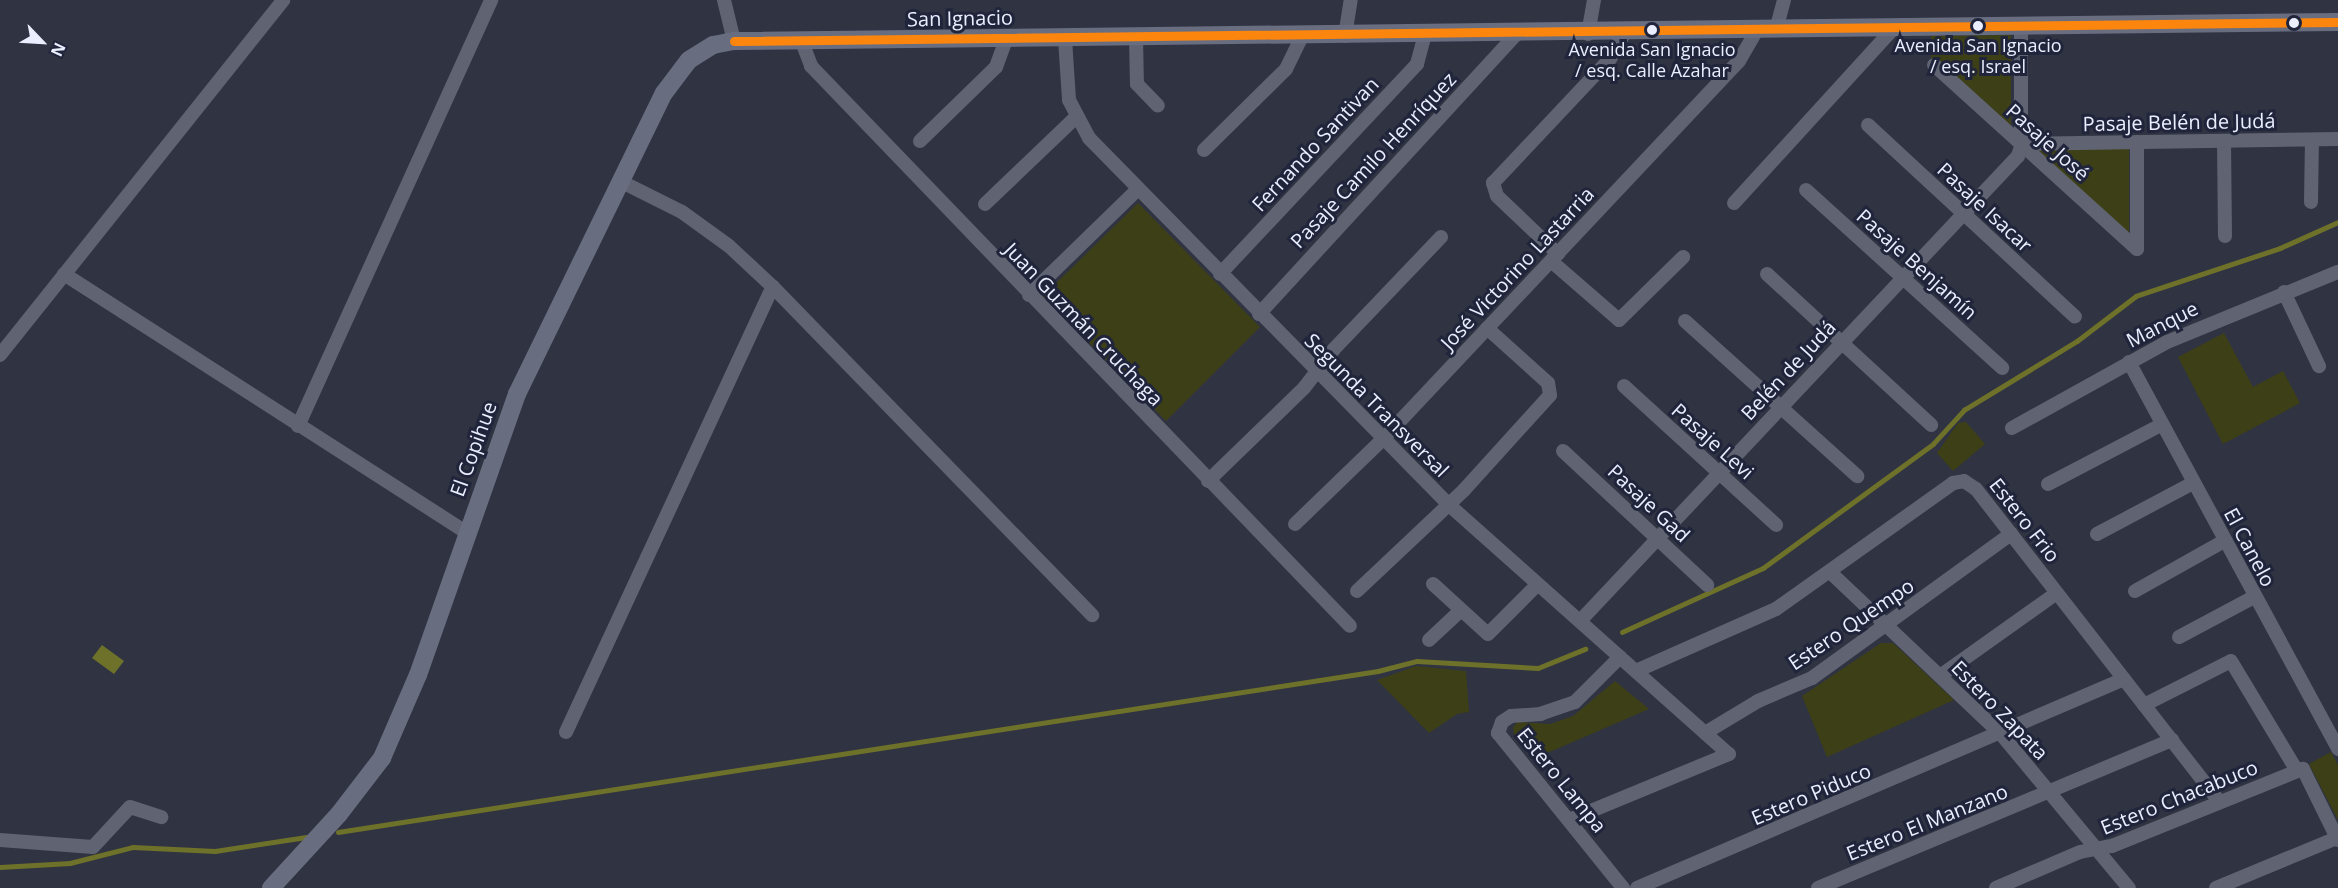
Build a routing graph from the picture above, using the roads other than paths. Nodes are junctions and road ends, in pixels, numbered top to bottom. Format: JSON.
{"nodes":[{"id":1,"x":284,"y":0,"type":"edge"},
{"id":2,"x":491,"y":0,"type":"edge"},
{"id":3,"x":724,"y":0,"type":"edge"},
{"id":4,"x":1351,"y":0,"type":"edge"},
{"id":5,"x":1594,"y":0,"type":"edge"},
{"id":6,"x":1784,"y":0,"type":"edge"},
{"id":7,"x":2338,"y":22,"type":"edge"},
{"id":8,"x":2021,"y":27,"type":"junction"},
{"id":9,"x":1894,"y":28,"type":"junction"},
{"id":10,"x":1757,"y":30,"type":"junction"},
{"id":11,"x":1776,"y":30,"type":"junction"},
{"id":12,"x":1625,"y":32,"type":"junction"},
{"id":13,"x":1517,"y":33,"type":"junction"},
{"id":14,"x":1425,"y":34,"type":"junction"},
{"id":15,"x":1588,"y":34,"type":"junction"},
{"id":16,"x":1302,"y":36,"type":"junction"},
{"id":17,"x":1345,"y":36,"type":"junction"},
{"id":18,"x":1136,"y":38,"type":"junction"},
{"id":19,"x":1065,"y":39,"type":"junction"},
{"id":20,"x":1006,"y":40,"type":"junction"},
{"id":21,"x":734,"y":41,"type":"junction"},
{"id":22,"x":802,"y":42,"type":"junction"},
{"id":23,"x":1934,"y":64,"type":"dead end"},
{"id":24,"x":1158,"y":106,"type":"dead end"},
{"id":25,"x":1075,"y":117,"type":"junction"},
{"id":26,"x":1868,"y":124,"type":"dead end"},
{"id":27,"x":2338,"y":139,"type":"edge"},
{"id":28,"x":2312,"y":140,"type":"junction"},
{"id":29,"x":920,"y":141,"type":"dead end"},
{"id":30,"x":2224,"y":141,"type":"junction"},
{"id":31,"x":2137,"y":142,"type":"junction"},
{"id":32,"x":2021,"y":144,"type":"junction"},
{"id":33,"x":1204,"y":150,"type":"dead end"},
{"id":34,"x":622,"y":182,"type":"junction"},
{"id":35,"x":1138,"y":189,"type":"junction"},
{"id":36,"x":1806,"y":190,"type":"dead end"},
{"id":37,"x":2312,"y":202,"type":"dead end"},
{"id":38,"x":1734,"y":203,"type":"dead end"},
{"id":39,"x":985,"y":204,"type":"dead end"},
{"id":40,"x":1963,"y":213,"type":"junction"},
{"id":41,"x":2225,"y":236,"type":"dead end"},
{"id":42,"x":1441,"y":237,"type":"dead end"},
{"id":43,"x":1554,"y":257,"type":"junction"},
{"id":44,"x":1683,"y":257,"type":"dead end"},
{"id":45,"x":2338,"y":272,"type":"edge"},
{"id":46,"x":64,"y":274,"type":"junction"},
{"id":47,"x":1220,"y":274,"type":"junction"},
{"id":48,"x":1767,"y":274,"type":"dead end"},
{"id":49,"x":1902,"y":277,"type":"junction"},
{"id":50,"x":773,"y":287,"type":"junction"},
{"id":51,"x":2284,"y":292,"type":"junction"},
{"id":52,"x":1029,"y":295,"type":"junction"},
{"id":53,"x":1259,"y":314,"type":"junction"},
{"id":54,"x":2075,"y":317,"type":"dead end"},
{"id":55,"x":1685,"y":321,"type":"dead end"},
{"id":56,"x":1487,"y":328,"type":"junction"},
{"id":57,"x":1840,"y":342,"type":"junction"},
{"id":58,"x":0,"y":355,"type":"edge"},
{"id":59,"x":2129,"y":362,"type":"junction"},
{"id":60,"x":2319,"y":366,"type":"dead end"},
{"id":61,"x":2002,"y":368,"type":"dead end"},
{"id":62,"x":1316,"y":372,"type":"junction"},
{"id":63,"x":1624,"y":386,"type":"dead end"},
{"id":64,"x":1781,"y":408,"type":"junction"},
{"id":65,"x":1931,"y":425,"type":"dead end"},
{"id":66,"x":2162,"y":425,"type":"junction"},
{"id":67,"x":298,"y":426,"type":"junction"},
{"id":68,"x":2012,"y":428,"type":"dead end"},
{"id":69,"x":1383,"y":439,"type":"junction"},
{"id":70,"x":1563,"y":451,"type":"dead end"},
{"id":71,"x":1720,"y":474,"type":"junction"},
{"id":72,"x":1857,"y":477,"type":"dead end"},
{"id":73,"x":1209,"y":481,"type":"junction"},
{"id":74,"x":2193,"y":483,"type":"junction"},
{"id":75,"x":2048,"y":484,"type":"dead end"},
{"id":76,"x":1448,"y":504,"type":"junction"},
{"id":77,"x":1295,"y":524,"type":"dead end"},
{"id":78,"x":1776,"y":525,"type":"dead end"},
{"id":79,"x":466,"y":533,"type":"junction"},
{"id":80,"x":2011,"y":534,"type":"junction"},
{"id":81,"x":2097,"y":534,"type":"dead end"},
{"id":82,"x":1659,"y":539,"type":"junction"},
{"id":83,"x":2224,"y":541,"type":"junction"},
{"id":84,"x":1830,"y":572,"type":"junction"},
{"id":85,"x":1433,"y":584,"type":"dead end"},
{"id":86,"x":1707,"y":585,"type":"dead end"},
{"id":87,"x":1536,"y":586,"type":"junction"},
{"id":88,"x":1356,"y":591,"type":"dead end"},
{"id":89,"x":2135,"y":591,"type":"dead end"},
{"id":90,"x":2057,"y":593,"type":"junction"},
{"id":91,"x":2254,"y":597,"type":"junction"},
{"id":92,"x":1460,"y":610,"type":"junction"},
{"id":93,"x":1092,"y":615,"type":"dead end"},
{"id":94,"x":1580,"y":621,"type":"junction"},
{"id":95,"x":1350,"y":626,"type":"dead end"},
{"id":96,"x":1887,"y":626,"type":"junction"},
{"id":97,"x":2180,"y":637,"type":"dead end"},
{"id":98,"x":1429,"y":640,"type":"dead end"},
{"id":99,"x":1620,"y":657,"type":"junction"},
{"id":100,"x":1636,"y":671,"type":"junction"},
{"id":101,"x":1940,"y":676,"type":"junction"},
{"id":102,"x":2124,"y":679,"type":"junction"},
{"id":103,"x":2144,"y":705,"type":"junction"},
{"id":104,"x":566,"y":732,"type":"dead end"},
{"id":105,"x":1705,"y":733,"type":"junction"},
{"id":106,"x":2001,"y":734,"type":"junction"},
{"id":107,"x":2172,"y":740,"type":"junction"},
{"id":108,"x":2338,"y":749,"type":"edge"},
{"id":109,"x":2297,"y":771,"type":"junction"},
{"id":110,"x":2051,"y":792,"type":"junction"},
{"id":111,"x":2220,"y":802,"type":"junction"},
{"id":112,"x":161,"y":817,"type":"dead end"},
{"id":113,"x":1569,"y":820,"type":"junction"},
{"id":114,"x":2338,"y":839,"type":"edge"},
{"id":115,"x":0,"y":840,"type":"edge"},
{"id":116,"x":2098,"y":850,"type":"junction"},
{"id":117,"x":271,"y":888,"type":"edge"},
{"id":118,"x":1623,"y":888,"type":"edge"},
{"id":119,"x":1637,"y":888,"type":"edge"},
{"id":120,"x":1818,"y":888,"type":"edge"},
{"id":121,"x":1996,"y":888,"type":"edge"},
{"id":122,"x":2129,"y":888,"type":"edge"},
{"id":123,"x":2216,"y":888,"type":"edge"}],
"edges":[{"from":1,"to":46,"type":"street"},
{"from":2,"to":67,"type":"street"},
{"from":3,"to":21,"type":"street"},
{"from":4,"to":17,"type":"street"},
{"from":5,"to":15,"type":"street"},
{"from":6,"to":11,"type":"street"},
{"from":7,"to":8,"type":"main road","name":"San Ignacio"},
{"from":8,"to":9,"type":"main road","name":"San Ignacio"},
{"from":8,"to":32,"type":"street"},
{"from":9,"to":11,"type":"main road","name":"San Ignacio"},
{"from":9,"to":38,"type":"street"},
{"from":10,"to":11,"type":"main road","name":"San Ignacio"},
{"from":10,"to":12,"type":"main road","name":"San Ignacio"},
{"from":10,"to":43,"type":"street","name":"José Victorino Lastarria"},
{"from":12,"to":15,"type":"main road","name":"San Ignacio"},
{"from":12,"to":43,"type":"street"},
{"from":13,"to":14,"type":"main road","name":"San Ignacio"},
{"from":13,"to":15,"type":"main road","name":"San Ignacio"},
{"from":13,"to":53,"type":"street","name":"Pasaje Camilo Henríquez"},
{"from":14,"to":17,"type":"main road","name":"San Ignacio"},
{"from":14,"to":47,"type":"street","name":"Fernando Santivan"},
{"from":16,"to":17,"type":"main road","name":"San Ignacio"},
{"from":16,"to":18,"type":"main road","name":"San Ignacio"},
{"from":16,"to":33,"type":"street"},
{"from":18,"to":19,"type":"main road","name":"San Ignacio"},
{"from":18,"to":24,"type":"street"},
{"from":19,"to":20,"type":"main road","name":"San Ignacio"},
{"from":19,"to":25,"type":"street","name":"Segunda Transversal"},
{"from":20,"to":22,"type":"main road","name":"San Ignacio"},
{"from":20,"to":29,"type":"street"},
{"from":21,"to":22,"type":"main road","name":"San Ignacio"},
{"from":21,"to":34,"type":"main road","name":"El Copihue"},
{"from":22,"to":52,"type":"street","name":"Juan Guzmán Cruchaga"},
{"from":23,"to":32,"type":"street","name":"Pasaje José"},
{"from":25,"to":35,"type":"street","name":"Segunda Transversal"},
{"from":25,"to":39,"type":"street"},
{"from":26,"to":40,"type":"street","name":"Pasaje Isacar"},
{"from":27,"to":28,"type":"street","name":"Pasaje Belén de Judá"},
{"from":28,"to":30,"type":"street","name":"Pasaje Belén de Judá"},
{"from":28,"to":37,"type":"street"},
{"from":30,"to":31,"type":"street","name":"Pasaje Belén de Judá"},
{"from":30,"to":41,"type":"street"},
{"from":31,"to":32,"type":"street","name":"Pasaje Belén de Judá"},
{"from":31,"to":32,"type":"street","name":"Pasaje José"},
{"from":32,"to":40,"type":"street","name":"Belén de Judá"},
{"from":34,"to":50,"type":"street"},
{"from":34,"to":79,"type":"main road","name":"El Copihue"},
{"from":35,"to":47,"type":"street","name":"Segunda Transversal"},
{"from":35,"to":52,"type":"street"},
{"from":36,"to":49,"type":"street","name":"Pasaje Benjamín"},
{"from":40,"to":49,"type":"street","name":"Belén de Judá"},
{"from":40,"to":54,"type":"street","name":"Pasaje Isacar"},
{"from":42,"to":62,"type":"street"},
{"from":43,"to":44,"type":"street"},
{"from":43,"to":56,"type":"street","name":"José Victorino Lastarria"},
{"from":45,"to":51,"type":"street","name":"Manque"},
{"from":46,"to":58,"type":"street"},
{"from":46,"to":67,"type":"street"},
{"from":47,"to":53,"type":"street","name":"Segunda Transversal"},
{"from":48,"to":57,"type":"street"},
{"from":49,"to":57,"type":"street","name":"Belén de Judá"},
{"from":49,"to":61,"type":"street","name":"Pasaje Benjamín"},
{"from":50,"to":93,"type":"street"},
{"from":50,"to":104,"type":"street"},
{"from":51,"to":59,"type":"street","name":"Manque"},
{"from":51,"to":60,"type":"street"},
{"from":52,"to":73,"type":"street","name":"Juan Guzmán Cruchaga"},
{"from":53,"to":62,"type":"street","name":"Segunda Transversal"},
{"from":55,"to":64,"type":"street"},
{"from":56,"to":69,"type":"street","name":"José Victorino Lastarria"},
{"from":56,"to":76,"type":"street"},
{"from":57,"to":64,"type":"street","name":"Belén de Judá"},
{"from":57,"to":65,"type":"street"},
{"from":59,"to":66,"type":"street","name":"El Canelo"},
{"from":59,"to":68,"type":"street","name":"Manque"},
{"from":62,"to":69,"type":"street","name":"Segunda Transversal"},
{"from":62,"to":73,"type":"street"},
{"from":63,"to":71,"type":"street","name":"Pasaje Levi"},
{"from":64,"to":71,"type":"street","name":"Belén de Judá"},
{"from":64,"to":72,"type":"street"},
{"from":66,"to":74,"type":"street","name":"El Canelo"},
{"from":66,"to":75,"type":"street"},
{"from":67,"to":79,"type":"street"},
{"from":69,"to":76,"type":"street","name":"Segunda Transversal"},
{"from":69,"to":77,"type":"street","name":"José Victorino Lastarria"},
{"from":70,"to":82,"type":"street","name":"Pasaje Gad"},
{"from":71,"to":78,"type":"street","name":"Pasaje Levi"},
{"from":71,"to":82,"type":"street","name":"Belén de Judá"},
{"from":73,"to":95,"type":"street","name":"Juan Guzmán Cruchaga"},
{"from":74,"to":81,"type":"street"},
{"from":74,"to":83,"type":"street","name":"El Canelo"},
{"from":76,"to":87,"type":"street","name":"Segunda Transversal"},
{"from":76,"to":88,"type":"street"},
{"from":79,"to":117,"type":"main road","name":"El Copihue"},
{"from":80,"to":84,"type":"street","name":"Estero Frio"},
{"from":80,"to":90,"type":"street","name":"Estero Frio"},
{"from":80,"to":96,"type":"street","name":"Estero Quempo"},
{"from":82,"to":86,"type":"street","name":"Pasaje Gad"},
{"from":82,"to":94,"type":"street","name":"Belén de Judá"},
{"from":83,"to":89,"type":"street"},
{"from":83,"to":91,"type":"street","name":"El Canelo"},
{"from":84,"to":96,"type":"street","name":"Estero Zapata"},
{"from":84,"to":100,"type":"street","name":"Estero Frio"},
{"from":85,"to":92,"type":"street"},
{"from":87,"to":92,"type":"street"},
{"from":87,"to":94,"type":"street","name":"Segunda Transversal"},
{"from":90,"to":101,"type":"street"},
{"from":90,"to":102,"type":"street","name":"Estero Frio"},
{"from":91,"to":97,"type":"street"},
{"from":91,"to":108,"type":"street","name":"El Canelo"},
{"from":92,"to":98,"type":"street"},
{"from":94,"to":99,"type":"street","name":"Segunda Transversal"},
{"from":96,"to":101,"type":"street","name":"Estero Zapata"},
{"from":96,"to":105,"type":"street","name":"Estero Quempo"},
{"from":99,"to":100,"type":"street","name":"Segunda Transversal"},
{"from":99,"to":113,"type":"street","name":"Estero Lampa"},
{"from":100,"to":105,"type":"street","name":"Segunda Transversal"},
{"from":101,"to":106,"type":"street","name":"Estero Zapata"},
{"from":102,"to":103,"type":"street","name":"Estero Frio"},
{"from":102,"to":106,"type":"street","name":"Estero Piduco"},
{"from":103,"to":107,"type":"street","name":"Estero Frio"},
{"from":103,"to":109,"type":"street"},
{"from":105,"to":113,"type":"street","name":"Segunda Transversal"},
{"from":106,"to":110,"type":"street","name":"Estero Zapata"},
{"from":106,"to":119,"type":"street","name":"Estero Piduco"},
{"from":107,"to":110,"type":"street","name":"Estero El Manzano"},
{"from":107,"to":111,"type":"street","name":"Estero Frio"},
{"from":109,"to":111,"type":"street","name":"Estero Chacabuco"},
{"from":109,"to":114,"type":"street"},
{"from":110,"to":116,"type":"street","name":"Estero Zapata"},
{"from":110,"to":120,"type":"street","name":"Estero El Manzano"},
{"from":111,"to":116,"type":"street","name":"Estero Chacabuco"},
{"from":112,"to":115,"type":"street"},
{"from":113,"to":118,"type":"street","name":"Estero Lampa"},
{"from":114,"to":123,"type":"street"},
{"from":116,"to":121,"type":"street","name":"Estero Chacabuco"},
{"from":116,"to":122,"type":"street","name":"Estero Zapata"}]}
